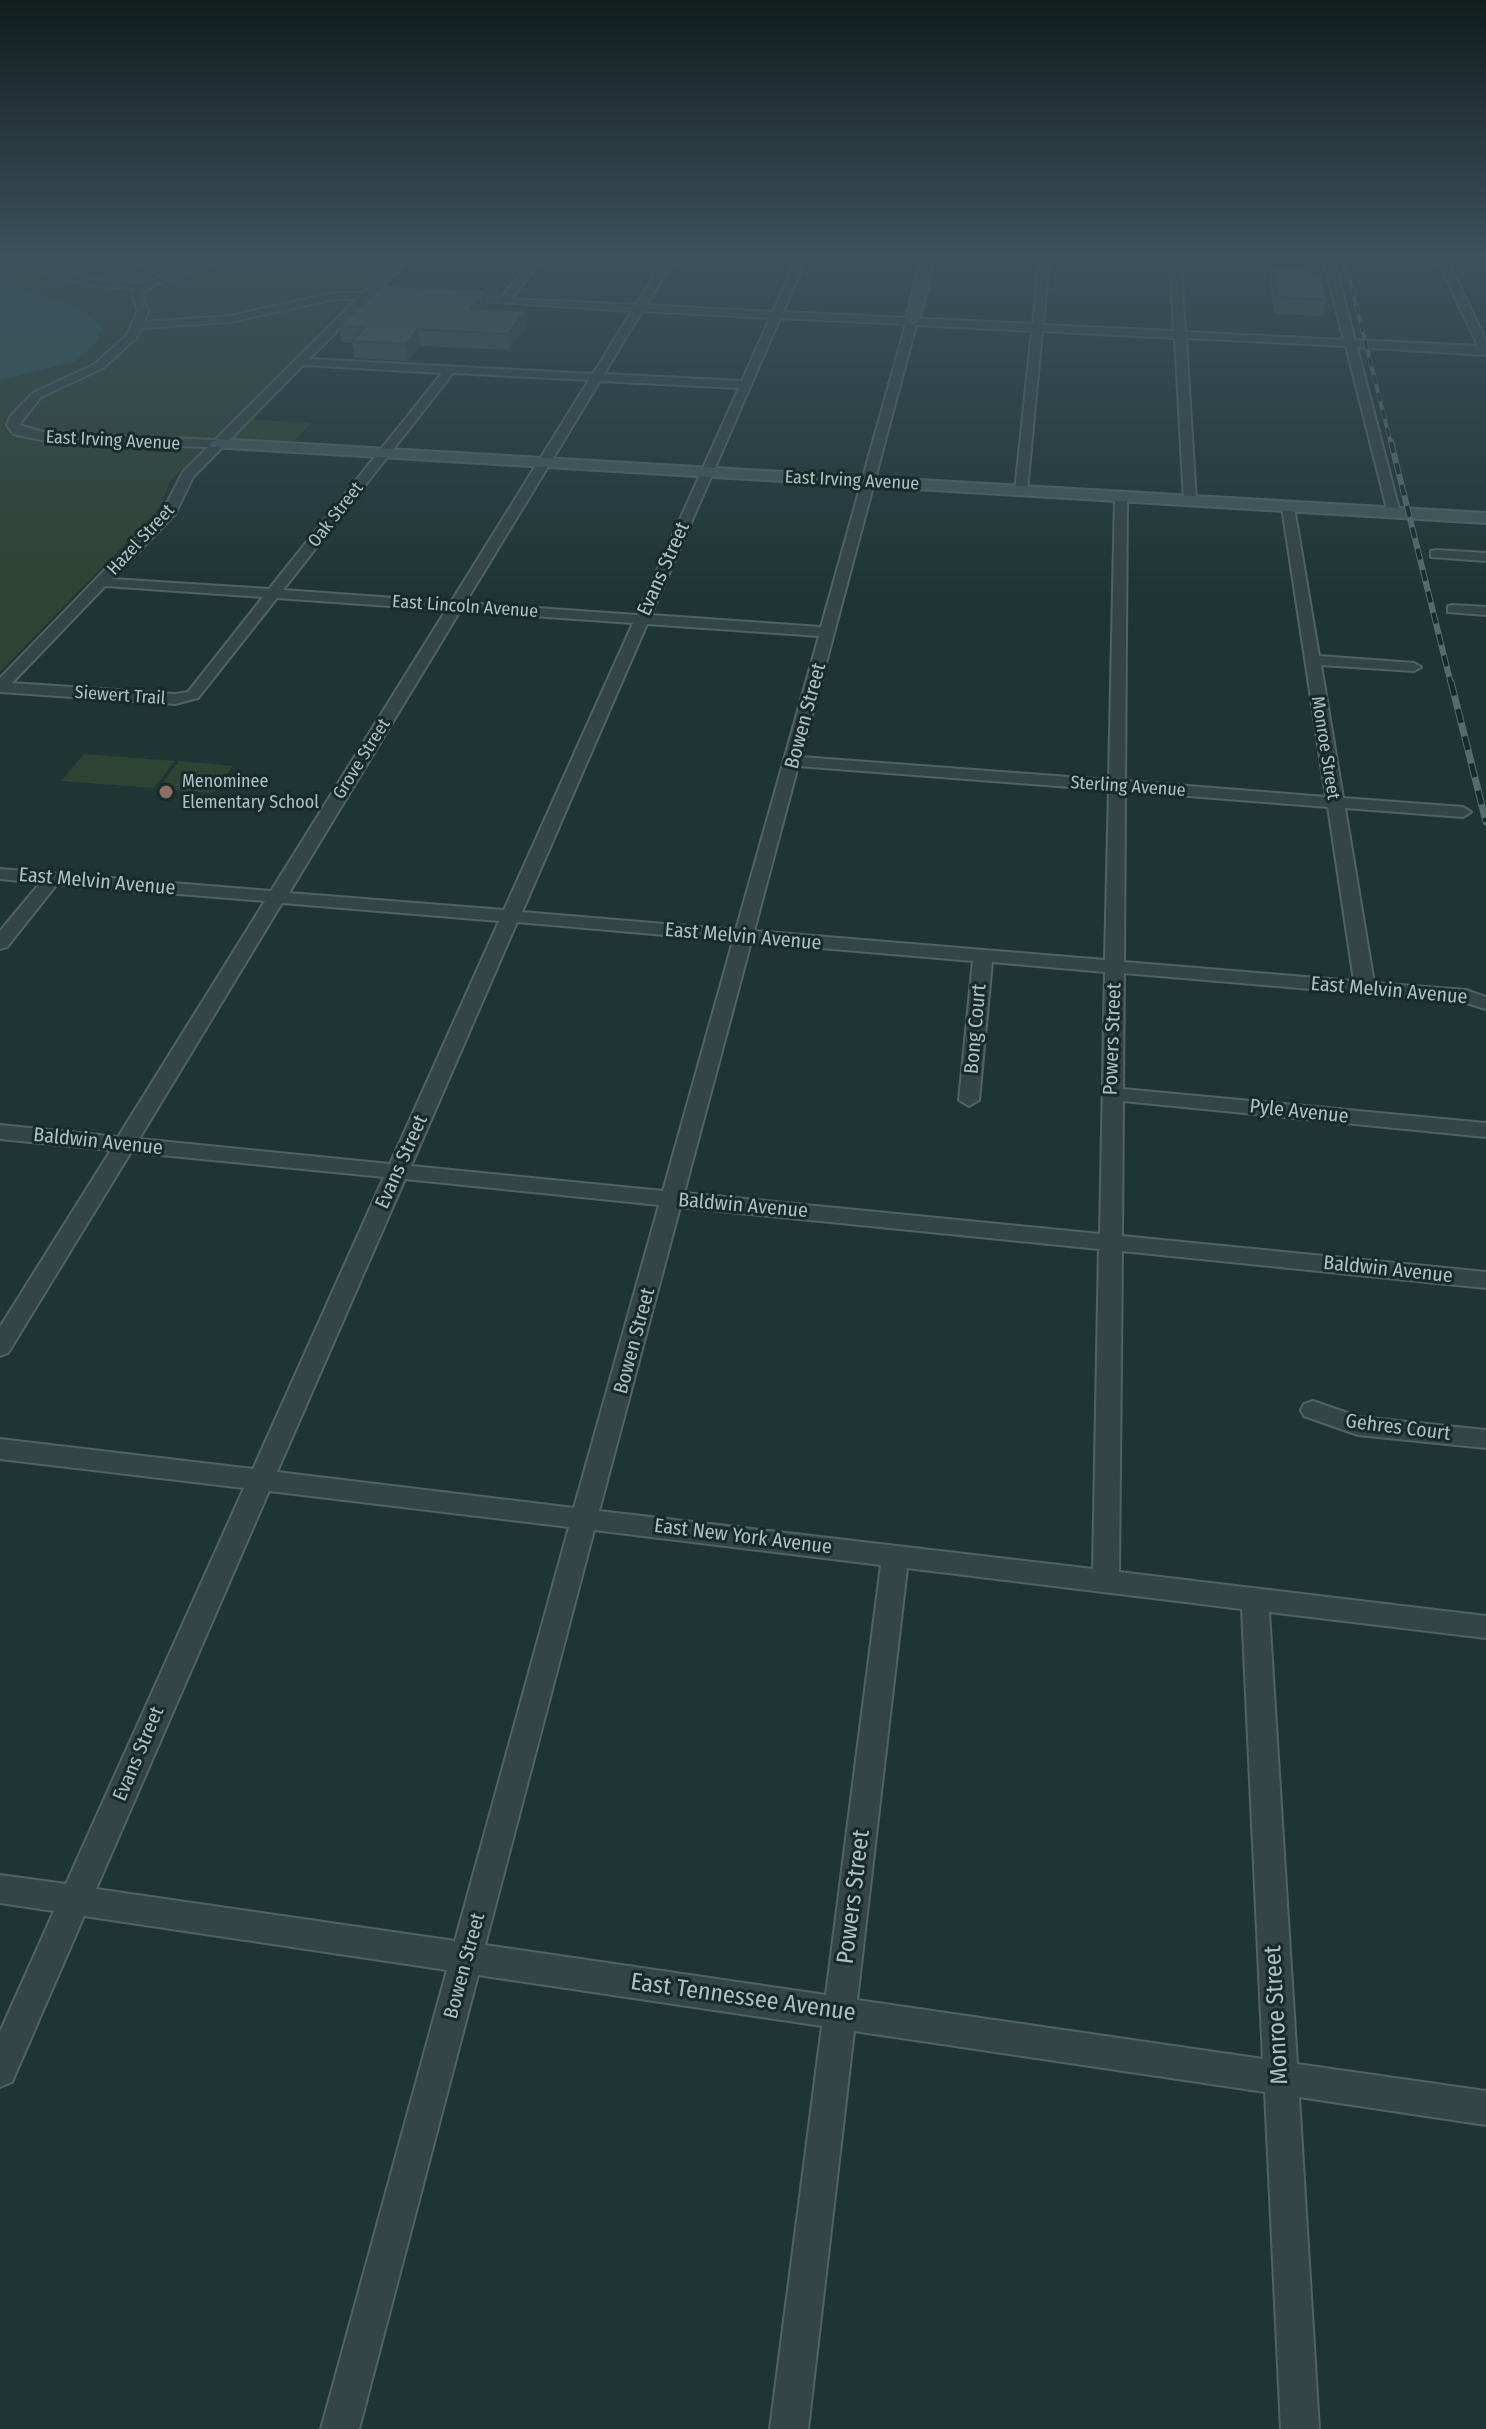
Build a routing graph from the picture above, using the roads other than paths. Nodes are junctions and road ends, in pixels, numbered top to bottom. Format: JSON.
{"nodes":[{"id":1,"x":97,"y":366,"type":"edge"},
{"id":2,"x":296,"y":366,"type":"edge"},
{"id":3,"x":382,"y":366,"type":"edge"},
{"id":4,"x":603,"y":366,"type":"edge"},
{"id":5,"x":753,"y":366,"type":"edge"},
{"id":6,"x":900,"y":366,"type":"edge"},
{"id":7,"x":1033,"y":366,"type":"edge"},
{"id":8,"x":1182,"y":366,"type":"edge"},
{"id":9,"x":1357,"y":366,"type":"edge"},
{"id":10,"x":450,"y":370,"type":"junction"},
{"id":11,"x":597,"y":377,"type":"junction"},
{"id":12,"x":745,"y":385,"type":"junction"},
{"id":13,"x":217,"y":444,"type":"junction"},
{"id":14,"x":384,"y":454,"type":"junction"},
{"id":15,"x":545,"y":463,"type":"junction"},
{"id":16,"x":706,"y":473,"type":"junction"},
{"id":17,"x":870,"y":482,"type":"junction"},
{"id":18,"x":1021,"y":491,"type":"junction"},
{"id":19,"x":1121,"y":497,"type":"junction"},
{"id":20,"x":1190,"y":501,"type":"junction"},
{"id":21,"x":1288,"y":507,"type":"junction"},
{"id":22,"x":1394,"y":513,"type":"junction"},
{"id":23,"x":1486,"y":518,"type":"edge"},
{"id":24,"x":1436,"y":554,"type":"dead end"},
{"id":25,"x":1486,"y":557,"type":"edge"},
{"id":26,"x":101,"y":582,"type":"junction"},
{"id":27,"x":275,"y":594,"type":"junction"},
{"id":28,"x":456,"y":606,"type":"junction"},
{"id":29,"x":1453,"y":609,"type":"dead end"},
{"id":30,"x":1486,"y":611,"type":"edge"},
{"id":31,"x":642,"y":620,"type":"junction"},
{"id":32,"x":829,"y":632,"type":"junction"},
{"id":33,"x":222,"y":660,"type":"joint"},
{"id":34,"x":1311,"y":660,"type":"junction"},
{"id":35,"x":1414,"y":667,"type":"dead end"},
{"id":36,"x":0,"y":687,"type":"edge"},
{"id":37,"x":793,"y":761,"type":"junction"},
{"id":38,"x":1117,"y":786,"type":"junction"},
{"id":39,"x":1334,"y":802,"type":"junction"},
{"id":40,"x":1463,"y":812,"type":"dead end"},
{"id":41,"x":0,"y":874,"type":"edge"},
{"id":42,"x":53,"y":878,"type":"junction"},
{"id":43,"x":276,"y":897,"type":"junction"},
{"id":44,"x":509,"y":917,"type":"junction"},
{"id":45,"x":745,"y":938,"type":"junction"},
{"id":46,"x":0,"y":943,"type":"edge"},
{"id":47,"x":983,"y":958,"type":"junction"},
{"id":48,"x":1115,"y":969,"type":"junction"},
{"id":49,"x":1365,"y":988,"type":"junction"},
{"id":50,"x":1486,"y":1003,"type":"edge"},
{"id":51,"x":1112,"y":1094,"type":"junction"},
{"id":52,"x":969,"y":1100,"type":"dead end"},
{"id":53,"x":1486,"y":1130,"type":"edge"},
{"id":54,"x":0,"y":1132,"type":"edge"},
{"id":55,"x":126,"y":1144,"type":"junction"},
{"id":56,"x":398,"y":1171,"type":"junction"},
{"id":57,"x":673,"y":1199,"type":"junction"},
{"id":58,"x":1109,"y":1241,"type":"junction"},
{"id":59,"x":1486,"y":1280,"type":"edge"},
{"id":60,"x":0,"y":1347,"type":"edge"},
{"id":61,"x":1313,"y":1410,"type":"dead end"},
{"id":62,"x":1486,"y":1439,"type":"edge"},
{"id":63,"x":0,"y":1449,"type":"edge"},
{"id":64,"x":262,"y":1478,"type":"junction"},
{"id":65,"x":584,"y":1519,"type":"junction"},
{"id":66,"x":895,"y":1556,"type":"junction"},
{"id":67,"x":1106,"y":1581,"type":"junction"},
{"id":68,"x":1255,"y":1601,"type":"junction"},
{"id":69,"x":1486,"y":1627,"type":"edge"},
{"id":70,"x":0,"y":1889,"type":"edge"},
{"id":71,"x":75,"y":1900,"type":"junction"},
{"id":72,"x":467,"y":1958,"type":"junction"},
{"id":73,"x":841,"y":2012,"type":"junction"},
{"id":74,"x":0,"y":2070,"type":"edge"},
{"id":75,"x":1281,"y":2079,"type":"junction"},
{"id":76,"x":1486,"y":2108,"type":"edge"},
{"id":77,"x":340,"y":2429,"type":"edge"},
{"id":78,"x":789,"y":2429,"type":"edge"},
{"id":79,"x":1300,"y":2429,"type":"edge"}],
"edges":[{"from":1,"to":13,"type":"street","name":"East Irving Avenue"},
{"from":2,"to":13,"type":"street","name":"Hazel Street"},
{"from":3,"to":10,"type":"street"},
{"from":4,"to":11,"type":"street","name":"Grove Street"},
{"from":5,"to":12,"type":"street","name":"Evans Street"},
{"from":6,"to":17,"type":"street","name":"Bowen Street"},
{"from":7,"to":18,"type":"street"},
{"from":8,"to":20,"type":"street"},
{"from":9,"to":22,"type":"street"},
{"from":10,"to":11,"type":"street"},
{"from":10,"to":14,"type":"street","name":"Oak Street"},
{"from":11,"to":12,"type":"street"},
{"from":11,"to":15,"type":"street","name":"Grove Street"},
{"from":12,"to":16,"type":"street","name":"Evans Street"},
{"from":13,"to":14,"type":"street","name":"East Irving Avenue"},
{"from":13,"to":26,"type":"street","name":"Hazel Street"},
{"from":14,"to":15,"type":"street","name":"East Irving Avenue"},
{"from":14,"to":27,"type":"street","name":"Oak Street"},
{"from":15,"to":16,"type":"street","name":"East Irving Avenue"},
{"from":15,"to":28,"type":"street","name":"Grove Street"},
{"from":16,"to":17,"type":"street","name":"East Irving Avenue"},
{"from":16,"to":31,"type":"street","name":"Evans Street"},
{"from":17,"to":18,"type":"street","name":"East Irving Avenue"},
{"from":17,"to":32,"type":"street","name":"Bowen Street"},
{"from":18,"to":19,"type":"street","name":"East Irving Avenue"},
{"from":19,"to":20,"type":"street","name":"East Irving Avenue"},
{"from":19,"to":38,"type":"street","name":"Powers Street"},
{"from":20,"to":21,"type":"street","name":"East Irving Avenue"},
{"from":21,"to":22,"type":"street","name":"East Irving Avenue"},
{"from":21,"to":34,"type":"street","name":"Monroe Street"},
{"from":22,"to":23,"type":"street","name":"East Irving Avenue"},
{"from":24,"to":25,"type":"street"},
{"from":26,"to":27,"type":"street","name":"East Lincoln Avenue"},
{"from":26,"to":36,"type":"street","name":"Hazel Street"},
{"from":27,"to":28,"type":"street","name":"East Lincoln Avenue"},
{"from":27,"to":33,"type":"street","name":"Oak Street"},
{"from":28,"to":31,"type":"street","name":"East Lincoln Avenue"},
{"from":28,"to":43,"type":"street","name":"Grove Street"},
{"from":29,"to":30,"type":"street"},
{"from":31,"to":32,"type":"street","name":"East Lincoln Avenue"},
{"from":31,"to":44,"type":"street","name":"Evans Street"},
{"from":32,"to":37,"type":"street","name":"Bowen Street"},
{"from":33,"to":36,"type":"street","name":"Siewert Trail"},
{"from":34,"to":35,"type":"street"},
{"from":34,"to":39,"type":"street","name":"Monroe Street"},
{"from":37,"to":38,"type":"street","name":"Sterling Avenue"},
{"from":37,"to":45,"type":"street","name":"Bowen Street"},
{"from":38,"to":39,"type":"street","name":"Sterling Avenue"},
{"from":38,"to":48,"type":"street","name":"Powers Street"},
{"from":39,"to":40,"type":"street","name":"Sterling Avenue"},
{"from":39,"to":49,"type":"street","name":"Monroe Street"},
{"from":41,"to":42,"type":"street","name":"East Melvin Avenue"},
{"from":42,"to":43,"type":"street","name":"East Melvin Avenue"},
{"from":42,"to":46,"type":"street"},
{"from":43,"to":44,"type":"street","name":"East Melvin Avenue"},
{"from":43,"to":55,"type":"street","name":"Grove Street"},
{"from":44,"to":45,"type":"street","name":"East Melvin Avenue"},
{"from":44,"to":56,"type":"street","name":"Evans Street"},
{"from":45,"to":47,"type":"street","name":"East Melvin Avenue"},
{"from":45,"to":57,"type":"street","name":"Bowen Street"},
{"from":47,"to":48,"type":"street","name":"East Melvin Avenue"},
{"from":47,"to":52,"type":"street","name":"Bong Court"},
{"from":48,"to":49,"type":"street","name":"East Melvin Avenue"},
{"from":48,"to":51,"type":"street","name":"Powers Street"},
{"from":49,"to":50,"type":"street","name":"East Melvin Avenue"},
{"from":51,"to":53,"type":"street","name":"Pyle Avenue"},
{"from":51,"to":58,"type":"street","name":"Powers Street"},
{"from":54,"to":55,"type":"street","name":"Baldwin Avenue"},
{"from":55,"to":56,"type":"street","name":"Baldwin Avenue"},
{"from":55,"to":60,"type":"street","name":"Grove Street"},
{"from":56,"to":57,"type":"street","name":"Baldwin Avenue"},
{"from":56,"to":64,"type":"street","name":"Evans Street"},
{"from":57,"to":58,"type":"street","name":"Baldwin Avenue"},
{"from":57,"to":65,"type":"street","name":"Bowen Street"},
{"from":58,"to":59,"type":"street","name":"Baldwin Avenue"},
{"from":58,"to":67,"type":"street","name":"Powers Street"},
{"from":61,"to":62,"type":"street","name":"Gehres Court"},
{"from":63,"to":64,"type":"street","name":"East New York Avenue"},
{"from":64,"to":65,"type":"street","name":"East New York Avenue"},
{"from":64,"to":71,"type":"street","name":"Evans Street"},
{"from":65,"to":66,"type":"street","name":"East New York Avenue"},
{"from":65,"to":72,"type":"street","name":"Bowen Street"},
{"from":66,"to":67,"type":"street","name":"East New York Avenue"},
{"from":66,"to":73,"type":"street","name":"Powers Street"},
{"from":67,"to":68,"type":"street","name":"East New York Avenue"},
{"from":68,"to":69,"type":"street","name":"East New York Avenue"},
{"from":68,"to":75,"type":"street","name":"Monroe Street"},
{"from":70,"to":71,"type":"street","name":"East Tennessee Avenue"},
{"from":71,"to":72,"type":"street","name":"East Tennessee Avenue"},
{"from":71,"to":74,"type":"street","name":"Evans Street"},
{"from":72,"to":73,"type":"street","name":"East Tennessee Avenue"},
{"from":72,"to":77,"type":"street","name":"Bowen Street"},
{"from":73,"to":75,"type":"street","name":"East Tennessee Avenue"},
{"from":73,"to":78,"type":"street","name":"Powers Street"},
{"from":75,"to":76,"type":"street","name":"East Tennessee Avenue"},
{"from":75,"to":79,"type":"street","name":"Monroe Street"}]}
